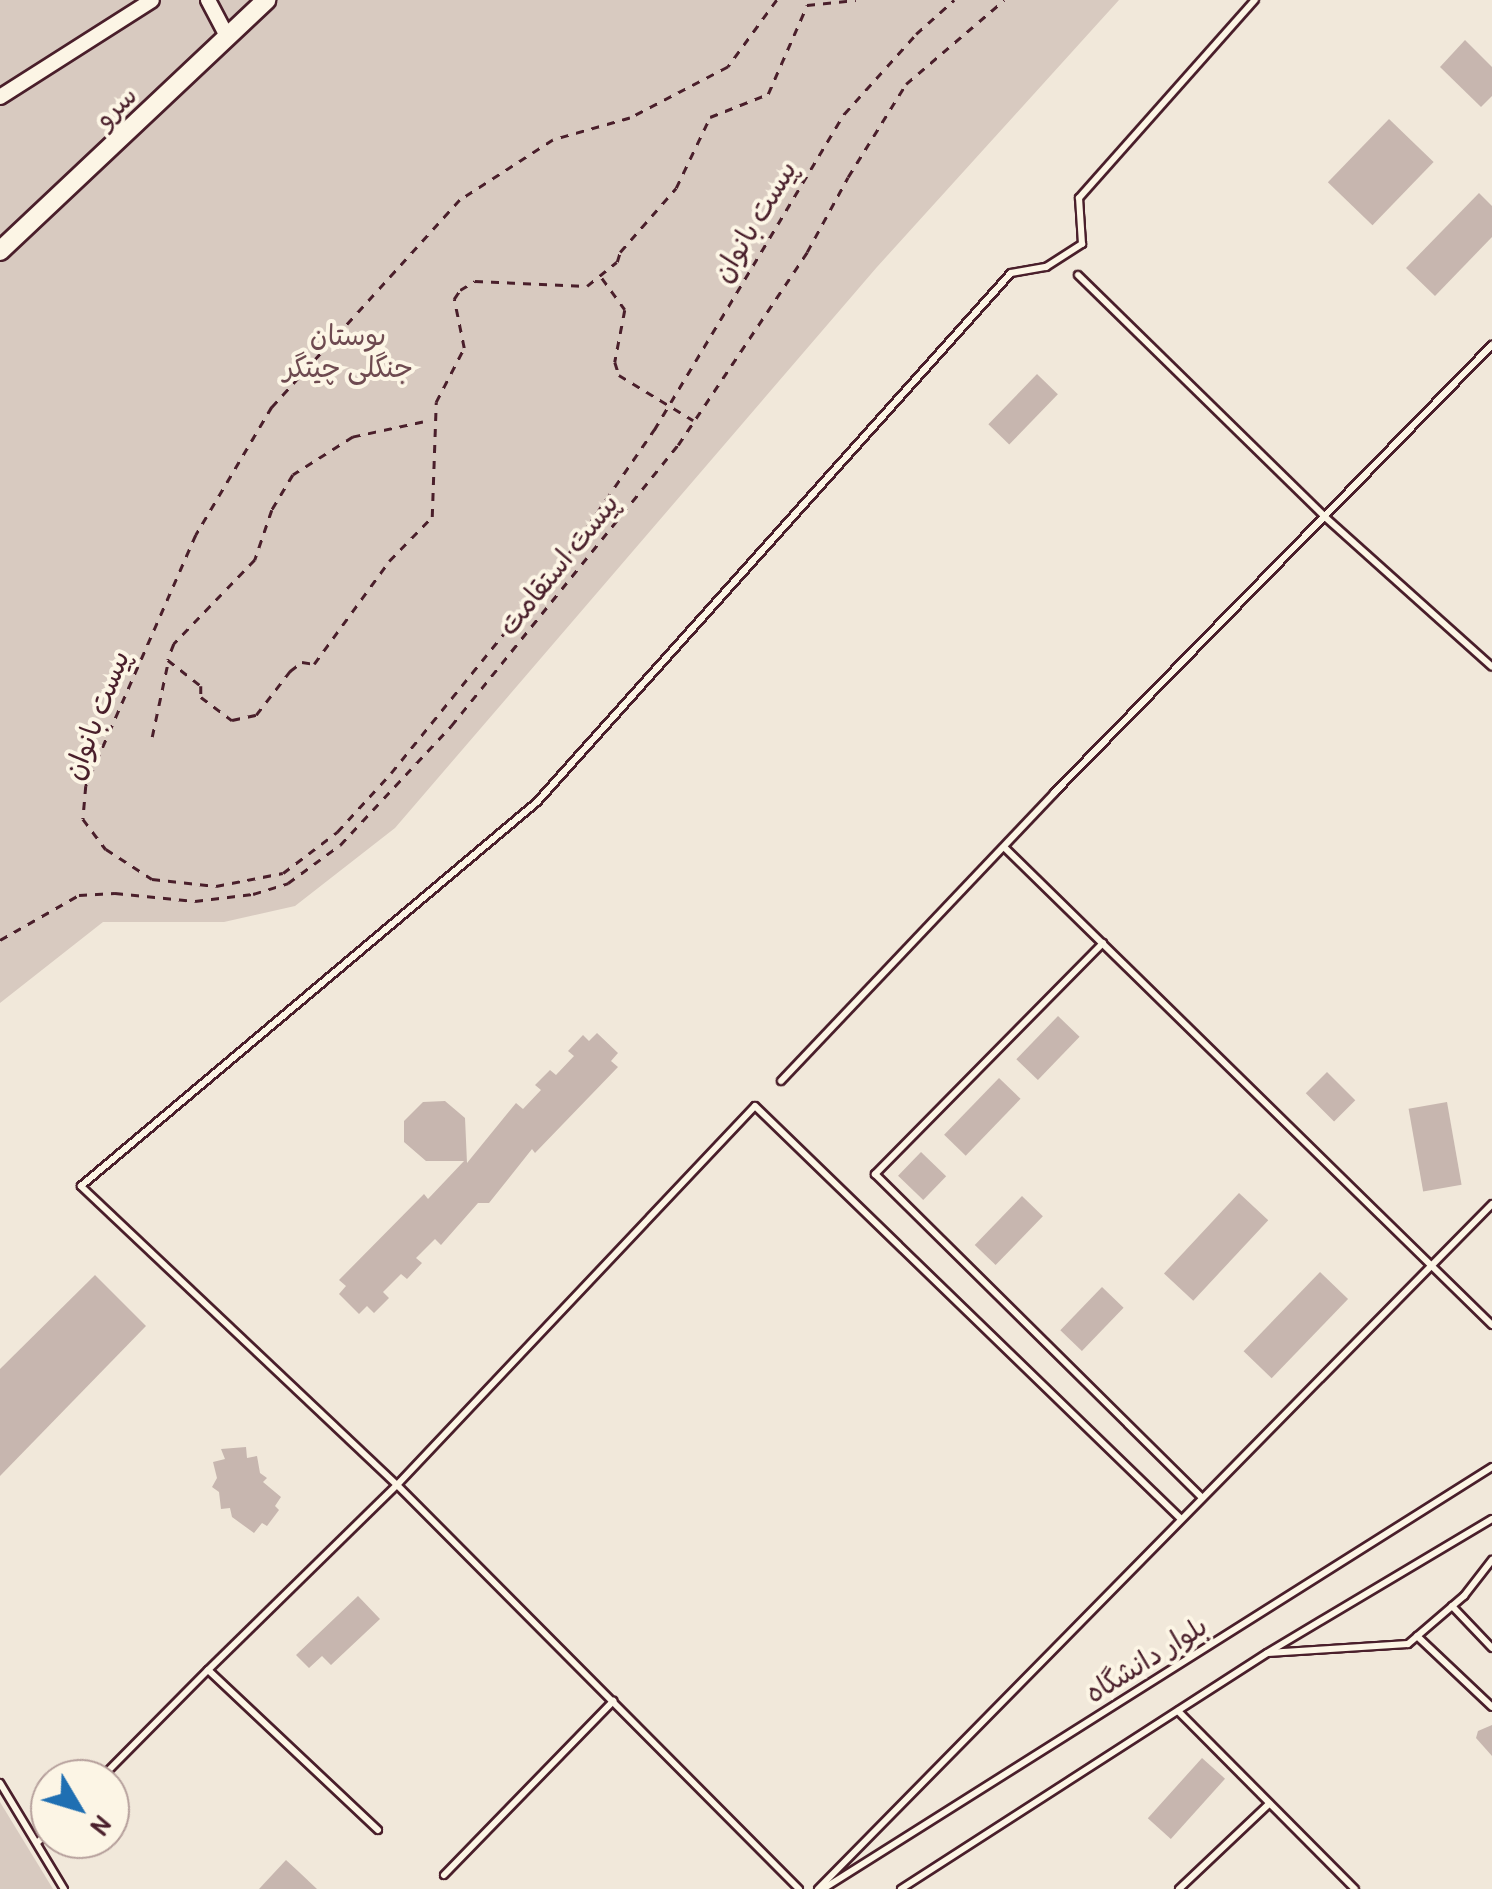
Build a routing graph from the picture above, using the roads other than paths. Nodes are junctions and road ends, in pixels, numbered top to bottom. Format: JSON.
{"nodes":[{"id":1,"x":152,"y":0,"type":"edge"},
{"id":2,"x":208,"y":0,"type":"edge"},
{"id":3,"x":266,"y":0,"type":"edge"},
{"id":4,"x":1256,"y":0,"type":"edge"},
{"id":5,"x":228,"y":38,"type":"junction"},
{"id":6,"x":0,"y":97,"type":"edge"},
{"id":7,"x":0,"y":251,"type":"edge"},
{"id":8,"x":1078,"y":275,"type":"dead end"},
{"id":9,"x":1492,"y":345,"type":"edge"},
{"id":10,"x":1325,"y":517,"type":"junction"},
{"id":11,"x":1492,"y":667,"type":"edge"},
{"id":12,"x":1004,"y":847,"type":"junction"},
{"id":13,"x":1103,"y":943,"type":"junction"},
{"id":14,"x":781,"y":1082,"type":"dead end"},
{"id":15,"x":1492,"y":1204,"type":"edge"},
{"id":16,"x":1432,"y":1266,"type":"junction"},
{"id":17,"x":1492,"y":1325,"type":"edge"},
{"id":18,"x":1492,"y":1467,"type":"edge"},
{"id":19,"x":397,"y":1485,"type":"junction"},
{"id":20,"x":1202,"y":1498,"type":"junction"},
{"id":21,"x":1182,"y":1519,"type":"junction"},
{"id":22,"x":1492,"y":1519,"type":"edge"},
{"id":23,"x":1492,"y":1560,"type":"edge"},
{"id":24,"x":1452,"y":1606,"type":"junction"},
{"id":25,"x":1417,"y":1636,"type":"junction"},
{"id":26,"x":1492,"y":1648,"type":"edge"},
{"id":27,"x":1267,"y":1653,"type":"junction"},
{"id":28,"x":208,"y":1670,"type":"junction"},
{"id":29,"x":614,"y":1701,"type":"junction"},
{"id":30,"x":1492,"y":1706,"type":"edge"},
{"id":31,"x":1178,"y":1711,"type":"junction"},
{"id":32,"x":120,"y":1759,"type":"edge"},
{"id":33,"x":0,"y":1783,"type":"edge"},
{"id":34,"x":1269,"y":1804,"type":"junction"},
{"id":35,"x":378,"y":1830,"type":"dead end"},
{"id":36,"x":30,"y":1833,"type":"edge"},
{"id":37,"x":46,"y":1859,"type":"edge"},
{"id":38,"x":444,"y":1875,"type":"dead end"},
{"id":39,"x":64,"y":1889,"type":"edge"},
{"id":40,"x":799,"y":1889,"type":"edge"},
{"id":41,"x":820,"y":1889,"type":"edge"},
{"id":42,"x":901,"y":1889,"type":"edge"},
{"id":43,"x":1180,"y":1889,"type":"edge"},
{"id":44,"x":1355,"y":1889,"type":"edge"}],
"edges":[{"from":1,"to":6,"type":"street"},
{"from":2,"to":5,"type":"street"},
{"from":3,"to":5,"type":"street","name":"سرو"},
{"from":4,"to":19,"type":"lane"},
{"from":5,"to":7,"type":"street","name":"سرو"},
{"from":8,"to":10,"type":"lane"},
{"from":9,"to":10,"type":"lane"},
{"from":10,"to":11,"type":"lane"},
{"from":10,"to":12,"type":"lane"},
{"from":12,"to":13,"type":"lane"},
{"from":12,"to":14,"type":"lane"},
{"from":13,"to":16,"type":"lane"},
{"from":13,"to":20,"type":"lane"},
{"from":15,"to":16,"type":"lane"},
{"from":16,"to":17,"type":"lane"},
{"from":16,"to":20,"type":"lane"},
{"from":18,"to":41,"type":"lane","name":"بلوار دانشگاه"},
{"from":19,"to":21,"type":"lane"},
{"from":19,"to":28,"type":"lane"},
{"from":19,"to":29,"type":"lane"},
{"from":20,"to":21,"type":"lane"},
{"from":21,"to":41,"type":"lane"},
{"from":22,"to":27,"type":"lane"},
{"from":23,"to":24,"type":"lane"},
{"from":24,"to":25,"type":"lane"},
{"from":24,"to":26,"type":"lane"},
{"from":25,"to":27,"type":"lane"},
{"from":25,"to":30,"type":"lane"},
{"from":27,"to":31,"type":"lane"},
{"from":28,"to":32,"type":"lane"},
{"from":28,"to":35,"type":"lane"},
{"from":29,"to":38,"type":"lane"},
{"from":29,"to":40,"type":"lane"},
{"from":31,"to":34,"type":"lane"},
{"from":31,"to":42,"type":"lane"},
{"from":33,"to":36,"type":"lane"},
{"from":34,"to":43,"type":"lane"},
{"from":34,"to":44,"type":"lane"},
{"from":37,"to":39,"type":"lane"}]}
